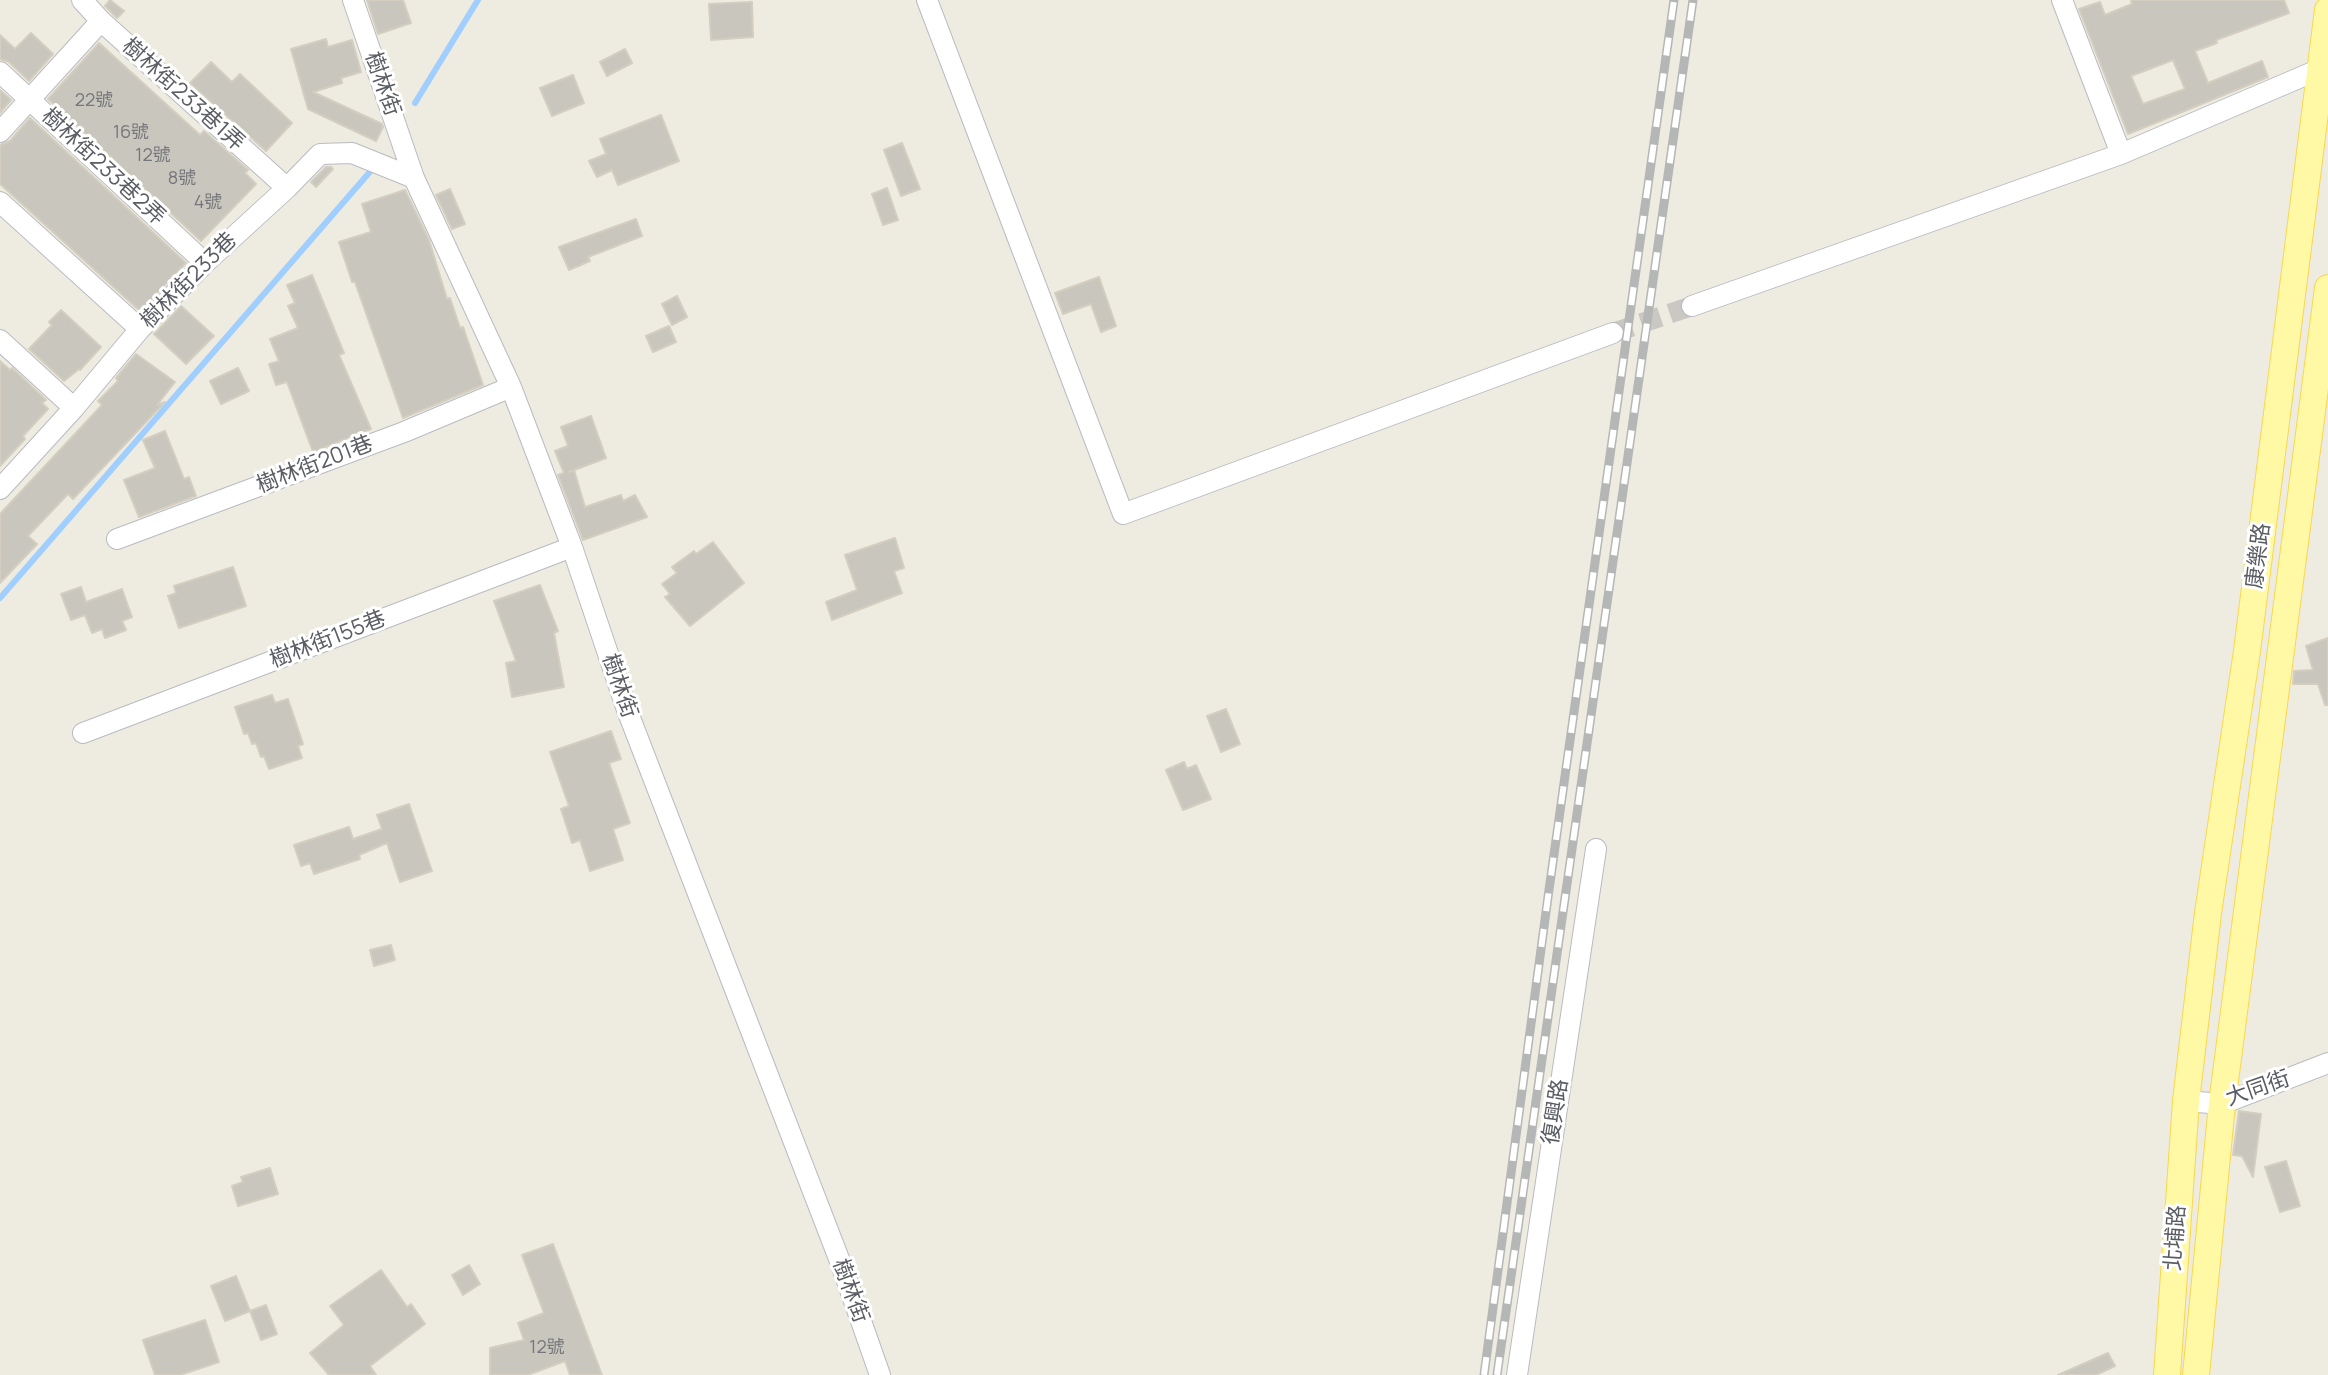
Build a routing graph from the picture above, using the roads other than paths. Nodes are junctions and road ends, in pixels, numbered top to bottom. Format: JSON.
{"nodes":[{"id":1,"x":82,"y":0,"type":"edge"},
{"id":2,"x":353,"y":0,"type":"edge"},
{"id":3,"x":927,"y":0,"type":"edge"},
{"id":4,"x":2062,"y":0,"type":"edge"},
{"id":5,"x":2328,"y":10,"type":"edge"},
{"id":6,"x":101,"y":21,"type":"junction"},
{"id":7,"x":2324,"y":66,"type":"edge"},
{"id":8,"x":0,"y":72,"type":"edge"},
{"id":9,"x":30,"y":99,"type":"junction"},
{"id":10,"x":0,"y":132,"type":"edge"},
{"id":11,"x":2121,"y":154,"type":"junction"},
{"id":12,"x":414,"y":178,"type":"junction"},
{"id":13,"x":287,"y":188,"type":"junction"},
{"id":14,"x":0,"y":202,"type":"edge"},
{"id":15,"x":205,"y":263,"type":"junction"},
{"id":16,"x":2328,"y":288,"type":"edge"},
{"id":17,"x":1692,"y":306,"type":"tunnel mouth"},
{"id":18,"x":140,"y":329,"type":"junction"},
{"id":19,"x":1613,"y":333,"type":"tunnel mouth"},
{"id":20,"x":0,"y":340,"type":"edge"},
{"id":21,"x":511,"y":387,"type":"junction"},
{"id":22,"x":74,"y":408,"type":"junction"},
{"id":23,"x":2,"y":483,"type":"edge"},
{"id":24,"x":117,"y":539,"type":"dead end"},
{"id":25,"x":572,"y":547,"type":"junction"},
{"id":26,"x":2247,"y":651,"type":"junction"},
{"id":27,"x":2282,"y":654,"type":"junction"},
{"id":28,"x":83,"y":733,"type":"dead end"},
{"id":29,"x":1596,"y":849,"type":"dead end"},
{"id":30,"x":2328,"y":1063,"type":"edge"},
{"id":31,"x":2186,"y":1101,"type":"junction"},
{"id":32,"x":2222,"y":1104,"type":"junction"},
{"id":33,"x":880,"y":1375,"type":"edge"},
{"id":34,"x":1517,"y":1375,"type":"edge"},
{"id":35,"x":2167,"y":1375,"type":"edge"},
{"id":36,"x":2196,"y":1375,"type":"edge"}],
"edges":[{"from":1,"to":6,"type":"street","name":"樹林街233巷1弄"},
{"from":2,"to":12,"type":"street","name":"樹林街"},
{"from":3,"to":19,"type":"street"},
{"from":4,"to":11,"type":"street"},
{"from":5,"to":7,"type":"main road","name":"康樂路"},
{"from":6,"to":9,"type":"street"},
{"from":6,"to":13,"type":"street","name":"樹林街233巷1弄"},
{"from":7,"to":11,"type":"street"},
{"from":7,"to":26,"type":"main road","name":"康樂路"},
{"from":8,"to":9,"type":"street","name":"樹林街233巷2弄"},
{"from":9,"to":10,"type":"street"},
{"from":9,"to":15,"type":"street","name":"樹林街233巷2弄"},
{"from":11,"to":17,"type":"street"},
{"from":12,"to":13,"type":"street","name":"樹林街233巷"},
{"from":12,"to":21,"type":"street","name":"樹林街"},
{"from":13,"to":15,"type":"street","name":"樹林街233巷"},
{"from":14,"to":18,"type":"street"},
{"from":15,"to":18,"type":"street","name":"樹林街233巷"},
{"from":16,"to":27,"type":"main road","name":"康樂路"},
{"from":18,"to":22,"type":"street","name":"樹林街233巷"},
{"from":20,"to":22,"type":"street"},
{"from":21,"to":24,"type":"street","name":"樹林街201巷"},
{"from":21,"to":25,"type":"street","name":"樹林街"},
{"from":22,"to":23,"type":"street","name":"樹林街233巷"},
{"from":25,"to":28,"type":"street","name":"樹林街155巷"},
{"from":25,"to":33,"type":"street","name":"樹林街"},
{"from":26,"to":27,"type":"main road"},
{"from":26,"to":31,"type":"main road","name":"康樂路"},
{"from":27,"to":32,"type":"main road","name":"康樂路"},
{"from":29,"to":34,"type":"street","name":"復興路"},
{"from":30,"to":32,"type":"street","name":"大同街"},
{"from":31,"to":32,"type":"street","name":"大同街"},
{"from":31,"to":35,"type":"main road","name":"北埔路"},
{"from":32,"to":36,"type":"main road","name":"北埔路"}]}
